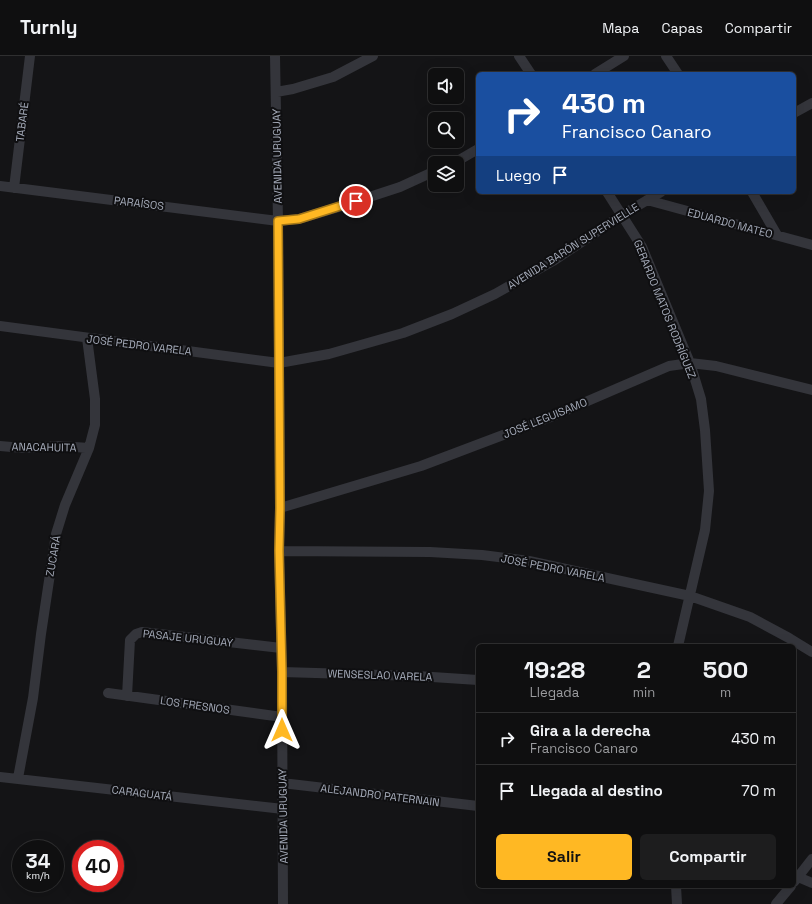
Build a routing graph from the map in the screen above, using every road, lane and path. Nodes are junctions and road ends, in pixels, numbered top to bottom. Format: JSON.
{"nodes":[{"id":1,"x":30,"y":56,"type":"edge"},
{"id":2,"x":275,"y":56,"type":"edge"},
{"id":3,"x":373,"y":56,"type":"edge"},
{"id":4,"x":520,"y":56,"type":"edge"},
{"id":5,"x":624,"y":56,"type":"edge"},
{"id":6,"x":666,"y":56,"type":"edge"},
{"id":7,"x":530,"y":72,"type":"edge"},
{"id":8,"x":598,"y":72,"type":"edge"},
{"id":9,"x":677,"y":72,"type":"edge"},
{"id":10,"x":276,"y":92,"type":"junction"},
{"id":11,"x":812,"y":103,"type":"edge"},
{"id":12,"x":796,"y":112,"type":"edge"},
{"id":13,"x":476,"y":150,"type":"edge"},
{"id":14,"x":464,"y":157,"type":"edge"},
{"id":15,"x":428,"y":174,"type":"edge"},
{"id":16,"x":0,"y":186,"type":"edge"},
{"id":17,"x":14,"y":188,"type":"junction"},
{"id":18,"x":608,"y":194,"type":"edge"},
{"id":19,"x":658,"y":194,"type":"edge"},
{"id":20,"x":753,"y":194,"type":"edge"},
{"id":21,"x":647,"y":200,"type":"junction"},
{"id":22,"x":622,"y":215,"type":"junction"},
{"id":23,"x":278,"y":221,"type":"junction"},
{"id":24,"x":777,"y":236,"type":"junction"},
{"id":25,"x":812,"y":245,"type":"edge"},
{"id":26,"x":0,"y":326,"type":"edge"},
{"id":27,"x":86,"y":338,"type":"junction"},
{"id":28,"x":690,"y":363,"type":"junction"},
{"id":29,"x":279,"y":364,"type":"junction"},
{"id":30,"x":812,"y":390,"type":"edge"},
{"id":31,"x":0,"y":446,"type":"edge"},
{"id":32,"x":89,"y":448,"type":"junction"},
{"id":33,"x":280,"y":508,"type":"junction"},
{"id":34,"x":279,"y":551,"type":"junction"},
{"id":35,"x":690,"y":596,"type":"junction"},
{"id":36,"x":678,"y":644,"type":"edge"},
{"id":37,"x":282,"y":648,"type":"junction"},
{"id":38,"x":812,"y":652,"type":"edge"},
{"id":39,"x":282,"y":672,"type":"junction"},
{"id":40,"x":476,"y":680,"type":"edge"},
{"id":41,"x":108,"y":693,"type":"dead end"},
{"id":42,"x":127,"y":696,"type":"junction"},
{"id":43,"x":282,"y":717,"type":"junction"},
{"id":44,"x":0,"y":777,"type":"edge"},
{"id":45,"x":18,"y":778,"type":"junction"},
{"id":46,"x":282,"y":783,"type":"junction"},
{"id":47,"x":476,"y":806,"type":"edge"},
{"id":48,"x":283,"y":809,"type":"junction"},
{"id":49,"x":812,"y":859,"type":"edge"},
{"id":50,"x":796,"y":879,"type":"edge"},
{"id":51,"x":812,"y":883,"type":"edge"},
{"id":52,"x":676,"y":888,"type":"edge"},
{"id":53,"x":789,"y":888,"type":"edge"},
{"id":54,"x":284,"y":904,"type":"edge"},
{"id":55,"x":677,"y":904,"type":"edge"},
{"id":56,"x":776,"y":904,"type":"edge"}],
"edges":[{"from":1,"to":17,"type":"street","name":"TABARÉ"},
{"from":2,"to":10,"type":"street","name":"AVENIDA URUGUAY"},
{"from":3,"to":10,"type":"street"},
{"from":4,"to":7,"type":"street"},
{"from":5,"to":8,"type":"street"},
{"from":6,"to":9,"type":"street"},
{"from":10,"to":23,"type":"street","name":"AVENIDA URUGUAY"},
{"from":11,"to":12,"type":"street"},
{"from":13,"to":14,"type":"street"},
{"from":15,"to":23,"type":"street","name":"PARAÍSOS"},
{"from":16,"to":17,"type":"street","name":"PARAÍSOS"},
{"from":17,"to":23,"type":"street","name":"PARAÍSOS"},
{"from":18,"to":22,"type":"street","name":"GERARDO MATOS RODRÍGUEZ"},
{"from":19,"to":21,"type":"street","name":"AVENIDA BARÓN SUPERVIELLE"},
{"from":20,"to":24,"type":"street"},
{"from":21,"to":22,"type":"street","name":"AVENIDA BARÓN SUPERVIELLE"},
{"from":21,"to":24,"type":"street","name":"EDUARDO MATEO"},
{"from":22,"to":28,"type":"street","name":"GERARDO MATOS RODRÍGUEZ"},
{"from":22,"to":29,"type":"street","name":"AVENIDA BARÓN SUPERVIELLE"},
{"from":23,"to":29,"type":"street","name":"AVENIDA URUGUAY"},
{"from":24,"to":25,"type":"street","name":"EDUARDO MATEO"},
{"from":26,"to":27,"type":"street","name":"JOSÉ PEDRO VARELA"},
{"from":27,"to":29,"type":"street","name":"JOSÉ PEDRO VARELA"},
{"from":27,"to":32,"type":"street","name":"ZUCARÁ"},
{"from":28,"to":30,"type":"street","name":"JOSÉ LEGUISAMO"},
{"from":28,"to":33,"type":"street","name":"JOSÉ LEGUISAMO"},
{"from":28,"to":35,"type":"street","name":"GERARDO MATOS RODRÍGUEZ"},
{"from":29,"to":33,"type":"street","name":"AVENIDA URUGUAY"},
{"from":31,"to":32,"type":"street","name":"ANACAHUITA"},
{"from":32,"to":45,"type":"street","name":"ZUCARÁ"},
{"from":33,"to":34,"type":"street","name":"AVENIDA URUGUAY"},
{"from":34,"to":35,"type":"street","name":"JOSÉ PEDRO VARELA"},
{"from":34,"to":37,"type":"street","name":"AVENIDA URUGUAY"},
{"from":35,"to":36,"type":"street","name":"GERARDO MATOS RODRÍGUEZ"},
{"from":35,"to":38,"type":"street","name":"JOSÉ PEDRO VARELA"},
{"from":37,"to":39,"type":"street","name":"AVENIDA URUGUAY"},
{"from":37,"to":42,"type":"street","name":"PASAJE URUGUAY"},
{"from":39,"to":40,"type":"street","name":"WENSESLAO VARELA"},
{"from":39,"to":43,"type":"street","name":"AVENIDA URUGUAY"},
{"from":41,"to":42,"type":"street","name":"LOS FRESNOS"},
{"from":42,"to":43,"type":"street","name":"LOS FRESNOS"},
{"from":43,"to":46,"type":"street","name":"AVENIDA URUGUAY"},
{"from":44,"to":45,"type":"street","name":"CARAGUATÁ"},
{"from":45,"to":48,"type":"street","name":"CARAGUATÁ"},
{"from":46,"to":47,"type":"street","name":"ALEJANDRO PATERNAIN"},
{"from":46,"to":48,"type":"street","name":"AVENIDA URUGUAY"},
{"from":48,"to":54,"type":"street","name":"AVENIDA URUGUAY"},
{"from":49,"to":50,"type":"street"},
{"from":50,"to":51,"type":"street"},
{"from":52,"to":55,"type":"street"},
{"from":53,"to":56,"type":"street"}]}
